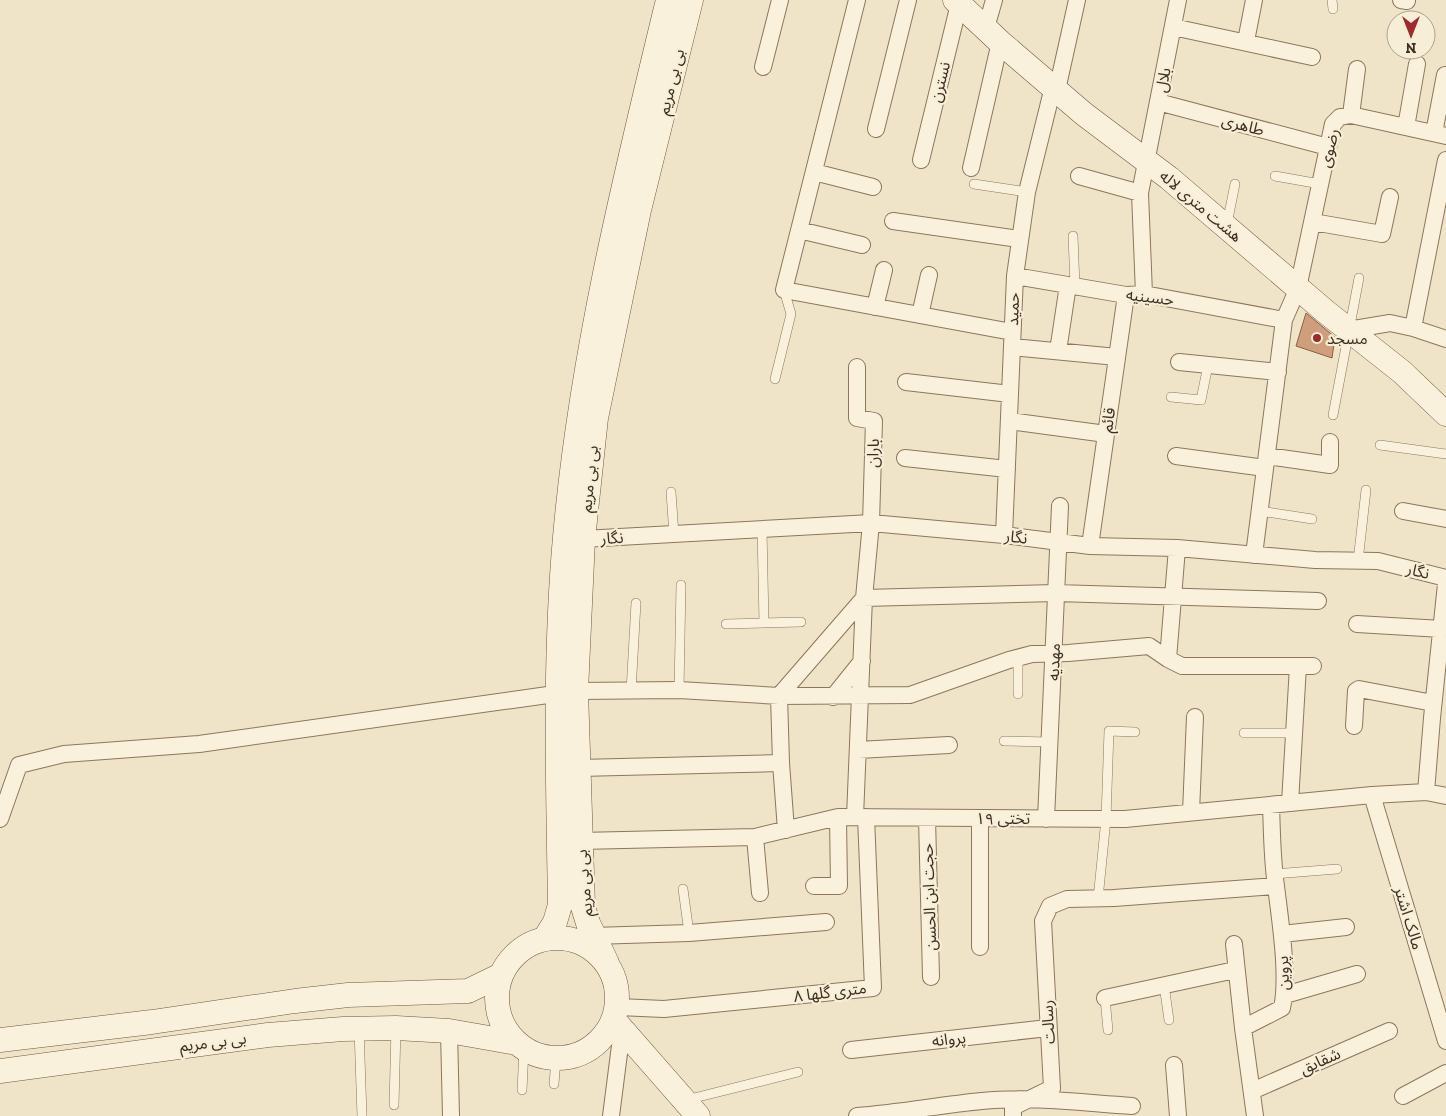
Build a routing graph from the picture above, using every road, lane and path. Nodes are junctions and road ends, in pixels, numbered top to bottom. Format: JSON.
{"nodes":[{"id":1,"x":668,"y":0,"type":"edge"},
{"id":2,"x":691,"y":0,"type":"edge"},
{"id":3,"x":780,"y":0,"type":"edge"},
{"id":4,"x":858,"y":0,"type":"edge"},
{"id":5,"x":908,"y":0,"type":"edge"},
{"id":6,"x":994,"y":0,"type":"edge"},
{"id":7,"x":1077,"y":0,"type":"edge"},
{"id":8,"x":1178,"y":0,"type":"edge"},
{"id":9,"x":1254,"y":0,"type":"edge"},
{"id":10,"x":957,"y":2,"type":"edge"},
{"id":11,"x":1173,"y":27,"type":"junction"},
{"id":12,"x":993,"y":35,"type":"junction"},
{"id":13,"x":1246,"y":41,"type":"junction"},
{"id":14,"x":1312,"y":57,"type":"dead end"},
{"id":15,"x":1417,"y":64,"type":"dead end"},
{"id":16,"x":764,"y":66,"type":"dead end"},
{"id":17,"x":1357,"y":69,"type":"dead end"},
{"id":18,"x":1445,"y":75,"type":"edge"},
{"id":19,"x":1055,"y":89,"type":"junction"},
{"id":20,"x":1158,"y":102,"type":"junction"},
{"id":21,"x":1351,"y":115,"type":"junction"},
{"id":22,"x":1406,"y":127,"type":"junction"},
{"id":23,"x":876,"y":128,"type":"dead end"},
{"id":24,"x":1440,"y":134,"type":"edge"},
{"id":25,"x":1328,"y":148,"type":"junction"},
{"id":26,"x":1146,"y":159,"type":"junction"},
{"id":27,"x":921,"y":160,"type":"dead end"},
{"id":28,"x":1446,"y":160,"type":"edge"},
{"id":29,"x":814,"y":172,"type":"junction"},
{"id":30,"x":972,"y":176,"type":"joint"},
{"id":31,"x":1079,"y":176,"type":"dead end"},
{"id":32,"x":1275,"y":176,"type":"dead end"},
{"id":33,"x":1235,"y":184,"type":"dead end"},
{"id":34,"x":1320,"y":184,"type":"junction"},
{"id":35,"x":873,"y":187,"type":"dead end"},
{"id":36,"x":1027,"y":192,"type":"junction"},
{"id":37,"x":1140,"y":193,"type":"junction"},
{"id":38,"x":1390,"y":197,"type":"dead end"},
{"id":39,"x":894,"y":222,"type":"dead end"},
{"id":40,"x":1313,"y":222,"type":"junction"},
{"id":41,"x":1226,"y":226,"type":"junction"},
{"id":42,"x":799,"y":230,"type":"junction"},
{"id":43,"x":1073,"y":236,"type":"dead end"},
{"id":44,"x":1019,"y":239,"type":"junction"},
{"id":45,"x":862,"y":245,"type":"dead end"},
{"id":46,"x":884,"y":270,"type":"dead end"},
{"id":47,"x":929,"y":275,"type":"dead end"},
{"id":48,"x":1014,"y":276,"type":"junction"},
{"id":49,"x":1360,"y":278,"type":"dead end"},
{"id":50,"x":1071,"y":286,"type":"junction"},
{"id":51,"x":1298,"y":288,"type":"junction"},
{"id":52,"x":784,"y":290,"type":"junction"},
{"id":53,"x":1126,"y":294,"type":"junction"},
{"id":54,"x":1144,"y":294,"type":"junction"},
{"id":55,"x":875,"y":307,"type":"junction"},
{"id":56,"x":920,"y":315,"type":"junction"},
{"id":57,"x":1284,"y":320,"type":"junction"},
{"id":58,"x":1413,"y":328,"type":"junction"},
{"id":59,"x":1348,"y":330,"type":"junction"},
{"id":60,"x":1012,"y":339,"type":"junction"},
{"id":61,"x":1446,"y":339,"type":"edge"},
{"id":62,"x":1058,"y":351,"type":"junction"},
{"id":63,"x":1117,"y":357,"type":"junction"},
{"id":64,"x":1179,"y":362,"type":"dead end"},
{"id":65,"x":1208,"y":365,"type":"junction"},
{"id":66,"x":857,"y":367,"type":"dead end"},
{"id":67,"x":1278,"y":372,"type":"junction"},
{"id":68,"x":775,"y":379,"type":"dead end"},
{"id":69,"x":906,"y":382,"type":"dead end"},
{"id":70,"x":1010,"y":394,"type":"junction"},
{"id":71,"x":1170,"y":397,"type":"dead end"},
{"id":72,"x":1446,"y":414,"type":"edge"},
{"id":73,"x":1333,"y":415,"type":"dead end"},
{"id":74,"x":1009,"y":421,"type":"junction"},
{"id":75,"x":1106,"y":434,"type":"junction"},
{"id":76,"x":1330,"y":442,"type":"dead end"},
{"id":77,"x":1380,"y":445,"type":"dead end"},
{"id":78,"x":1446,"y":454,"type":"edge"},
{"id":79,"x":1176,"y":456,"type":"dead end"},
{"id":80,"x":905,"y":458,"type":"dead end"},
{"id":81,"x":1266,"y":462,"type":"junction"},
{"id":82,"x":1007,"y":469,"type":"junction"},
{"id":83,"x":1366,"y":490,"type":"dead end"},
{"id":84,"x":671,"y":492,"type":"dead end"},
{"id":85,"x":1060,"y":506,"type":"dead end"},
{"id":86,"x":1403,"y":511,"type":"dead end"},
{"id":87,"x":1260,"y":512,"type":"junction"},
{"id":88,"x":1312,"y":519,"type":"dead end"},
{"id":89,"x":1446,"y":519,"type":"edge"},
{"id":90,"x":871,"y":523,"type":"junction"},
{"id":91,"x":762,"y":528,"type":"junction"},
{"id":92,"x":674,"y":535,"type":"junction"},
{"id":93,"x":1004,"y":535,"type":"junction"},
{"id":94,"x":583,"y":539,"type":"junction"},
{"id":95,"x":1058,"y":542,"type":"junction"},
{"id":96,"x":1090,"y":546,"type":"junction"},
{"id":97,"x":1177,"y":548,"type":"junction"},
{"id":98,"x":1254,"y":555,"type":"junction"},
{"id":99,"x":1358,"y":561,"type":"junction"},
{"id":100,"x":1446,"y":578,"type":"edge"},
{"id":101,"x":681,"y":586,"type":"dead end"},
{"id":102,"x":1056,"y":593,"type":"junction"},
{"id":103,"x":1445,"y":593,"type":"edge"},
{"id":104,"x":1173,"y":596,"type":"junction"},
{"id":105,"x":864,"y":598,"type":"junction"},
{"id":106,"x":1318,"y":601,"type":"dead end"},
{"id":107,"x":636,"y":603,"type":"dead end"},
{"id":108,"x":802,"y":622,"type":"dead end"},
{"id":109,"x":764,"y":623,"type":"junction"},
{"id":110,"x":726,"y":624,"type":"dead end"},
{"id":111,"x":1357,"y":624,"type":"dead end"},
{"id":112,"x":1442,"y":629,"type":"junction"},
{"id":113,"x":1443,"y":647,"type":"edge"},
{"id":114,"x":1055,"y":653,"type":"junction"},
{"id":115,"x":1018,"y":658,"type":"junction"},
{"id":116,"x":1168,"y":660,"type":"junction"},
{"id":117,"x":862,"y":661,"type":"junction"},
{"id":118,"x":679,"y":690,"type":"junction"},
{"id":119,"x":631,"y":691,"type":"junction"},
{"id":120,"x":567,"y":692,"type":"junction"},
{"id":121,"x":1018,"y":694,"type":"dead end"},
{"id":122,"x":779,"y":696,"type":"junction"},
{"id":123,"x":833,"y":697,"type":"junction"},
{"id":124,"x":861,"y":697,"type":"junction"},
{"id":125,"x":1437,"y":714,"type":"edge"},
{"id":126,"x":1194,"y":717,"type":"dead end"},
{"id":127,"x":1354,"y":726,"type":"dead end"},
{"id":128,"x":1135,"y":732,"type":"dead end"},
{"id":129,"x":1294,"y":733,"type":"junction"},
{"id":130,"x":1244,"y":734,"type":"dead end"},
{"id":131,"x":1004,"y":741,"type":"dead end"},
{"id":132,"x":1050,"y":742,"type":"junction"},
{"id":133,"x":949,"y":745,"type":"dead end"},
{"id":134,"x":858,"y":750,"type":"junction"},
{"id":135,"x":780,"y":763,"type":"junction"},
{"id":136,"x":579,"y":768,"type":"junction"},
{"id":137,"x":1426,"y":792,"type":"junction"},
{"id":138,"x":1372,"y":795,"type":"junction"},
{"id":139,"x":1446,"y":796,"type":"edge"},
{"id":140,"x":1290,"y":803,"type":"junction"},
{"id":141,"x":1271,"y":805,"type":"junction"},
{"id":142,"x":1192,"y":812,"type":"junction"},
{"id":143,"x":838,"y":817,"type":"junction"},
{"id":144,"x":861,"y":817,"type":"junction"},
{"id":145,"x":927,"y":818,"type":"junction"},
{"id":146,"x":980,"y":818,"type":"junction"},
{"id":147,"x":1046,"y":818,"type":"junction"},
{"id":148,"x":0,"y":819,"type":"edge"},
{"id":149,"x":1106,"y":819,"type":"junction"},
{"id":150,"x":786,"y":830,"type":"junction"},
{"id":151,"x":755,"y":838,"type":"junction"},
{"id":152,"x":580,"y":841,"type":"junction"},
{"id":153,"x":1337,"y":869,"type":"dead end"},
{"id":154,"x":1275,"y":880,"type":"junction"},
{"id":155,"x":814,"y":886,"type":"dead end"},
{"id":156,"x":683,"y":889,"type":"dead end"},
{"id":157,"x":760,"y":893,"type":"dead end"},
{"id":158,"x":1098,"y":898,"type":"junction"},
{"id":159,"x":826,"y":922,"type":"dead end"},
{"id":160,"x":1346,"y":927,"type":"dead end"},
{"id":161,"x":688,"y":933,"type":"junction"},
{"id":162,"x":1282,"y":934,"type":"junction"},
{"id":163,"x":593,"y":936,"type":"junction"},
{"id":164,"x":545,"y":938,"type":"junction"},
{"id":165,"x":1234,"y":944,"type":"dead end"},
{"id":166,"x":980,"y":947,"type":"dead end"},
{"id":167,"x":607,"y":963,"type":"junction"},
{"id":168,"x":1235,"y":970,"type":"junction"},
{"id":169,"x":1357,"y":974,"type":"dead end"},
{"id":170,"x":501,"y":975,"type":"junction"},
{"id":171,"x":931,"y":977,"type":"dead end"},
{"id":172,"x":1164,"y":985,"type":"junction"},
{"id":173,"x":1285,"y":995,"type":"junction"},
{"id":174,"x":1105,"y":998,"type":"joint"},
{"id":175,"x":618,"y":1019,"type":"junction"},
{"id":176,"x":1169,"y":1020,"type":"dead end"},
{"id":177,"x":396,"y":1028,"type":"junction"},
{"id":178,"x":1048,"y":1028,"type":"junction"},
{"id":179,"x":1243,"y":1028,"type":"junction"},
{"id":180,"x":359,"y":1029,"type":"junction"},
{"id":181,"x":1108,"y":1030,"type":"dead end"},
{"id":182,"x":449,"y":1031,"type":"junction"},
{"id":183,"x":1389,"y":1031,"type":"dead end"},
{"id":184,"x":0,"y":1040,"type":"edge"},
{"id":185,"x":1446,"y":1042,"type":"edge"},
{"id":186,"x":520,"y":1046,"type":"junction"},
{"id":187,"x":851,"y":1050,"type":"dead end"},
{"id":188,"x":556,"y":1058,"type":"junction"},
{"id":189,"x":1174,"y":1065,"type":"dead end"},
{"id":190,"x":0,"y":1072,"type":"edge"},
{"id":191,"x":798,"y":1072,"type":"dead end"},
{"id":192,"x":1446,"y":1073,"type":"edge"},
{"id":193,"x":554,"y":1084,"type":"dead end"},
{"id":194,"x":522,"y":1090,"type":"dead end"},
{"id":195,"x":1252,"y":1091,"type":"junction"},
{"id":196,"x":1403,"y":1096,"type":"dead end"},
{"id":197,"x":1027,"y":1100,"type":"junction"},
{"id":198,"x":394,"y":1105,"type":"dead end"},
{"id":199,"x":1132,"y":1106,"type":"dead end"},
{"id":200,"x":691,"y":1108,"type":"edge"},
{"id":201,"x":362,"y":1116,"type":"edge"},
{"id":202,"x":451,"y":1116,"type":"edge"},
{"id":203,"x":611,"y":1116,"type":"edge"},
{"id":204,"x":857,"y":1116,"type":"edge"},
{"id":205,"x":1013,"y":1116,"type":"edge"},
{"id":206,"x":1178,"y":1116,"type":"edge"},
{"id":207,"x":1255,"y":1116,"type":"edge"}],
"edges":[{"from":1,"to":120,"type":"street","name":"بی بی مریم"},
{"from":2,"to":94,"type":"street","name":"بی بی مریم"},
{"from":3,"to":16,"type":"street"},
{"from":4,"to":29,"type":"street"},
{"from":5,"to":23,"type":"street"},
{"from":6,"to":12,"type":"street"},
{"from":7,"to":19,"type":"street","name":"حمید"},
{"from":8,"to":11,"type":"street","name":"بلال"},
{"from":9,"to":13,"type":"street"},
{"from":10,"to":12,"type":"street","name":"هشت متری لاله"},
{"from":10,"to":27,"type":"street","name":"نسترن"},
{"from":11,"to":13,"type":"street"},
{"from":11,"to":20,"type":"street","name":"بلال"},
{"from":12,"to":19,"type":"street","name":"هشت متری لاله"},
{"from":12,"to":30,"type":"street"},
{"from":13,"to":14,"type":"street"},
{"from":15,"to":22,"type":"street"},
{"from":17,"to":21,"type":"street"},
{"from":18,"to":24,"type":"street"},
{"from":19,"to":26,"type":"street","name":"هشت متری لاله"},
{"from":19,"to":36,"type":"street","name":"حمید"},
{"from":20,"to":25,"type":"street","name":"طاهری"},
{"from":20,"to":26,"type":"street","name":"بلال"},
{"from":21,"to":22,"type":"street","name":"رضوی"},
{"from":21,"to":25,"type":"street","name":"رضوی"},
{"from":22,"to":24,"type":"street","name":"رضوی"},
{"from":25,"to":34,"type":"street","name":"رضوی"},
{"from":26,"to":37,"type":"street","name":"بلال"},
{"from":26,"to":41,"type":"street","name":"هشت متری لاله"},
{"from":28,"to":58,"type":"street"},
{"from":29,"to":35,"type":"street"},
{"from":29,"to":42,"type":"street"},
{"from":30,"to":36,"type":"lane"},
{"from":31,"to":37,"type":"street"},
{"from":32,"to":34,"type":"lane"},
{"from":33,"to":41,"type":"lane"},
{"from":34,"to":40,"type":"street","name":"رضوی"},
{"from":36,"to":44,"type":"street","name":"حمید"},
{"from":37,"to":54,"type":"street","name":"بلال"},
{"from":38,"to":40,"type":"street"},
{"from":39,"to":44,"type":"street"},
{"from":40,"to":51,"type":"street","name":"رضوی"},
{"from":41,"to":51,"type":"street","name":"هشت متری لاله"},
{"from":42,"to":45,"type":"street"},
{"from":42,"to":52,"type":"street"},
{"from":43,"to":50,"type":"lane"},
{"from":44,"to":48,"type":"street","name":"حمید"},
{"from":46,"to":55,"type":"street"},
{"from":47,"to":56,"type":"street"},
{"from":48,"to":50,"type":"street","name":"حسینیه"},
{"from":48,"to":60,"type":"street","name":"حمید"},
{"from":49,"to":59,"type":"lane"},
{"from":50,"to":53,"type":"street","name":"حسینیه"},
{"from":50,"to":62,"type":"street"},
{"from":51,"to":57,"type":"street","name":"رضوی"},
{"from":51,"to":59,"type":"street","name":"هشت متری لاله"},
{"from":52,"to":55,"type":"street"},
{"from":52,"to":68,"type":"lane"},
{"from":53,"to":54,"type":"street","name":"حسینیه"},
{"from":53,"to":63,"type":"street","name":"قائم"},
{"from":54,"to":57,"type":"street","name":"حسینیه"},
{"from":55,"to":56,"type":"street"},
{"from":56,"to":60,"type":"street"},
{"from":57,"to":67,"type":"street","name":"رضوی"},
{"from":58,"to":59,"type":"street"},
{"from":58,"to":61,"type":"street"},
{"from":59,"to":72,"type":"street","name":"هشت متری لاله"},
{"from":59,"to":73,"type":"lane"},
{"from":60,"to":62,"type":"street"},
{"from":60,"to":70,"type":"street","name":"حمید"},
{"from":62,"to":63,"type":"street"},
{"from":63,"to":75,"type":"street","name":"قائم"},
{"from":64,"to":65,"type":"street"},
{"from":65,"to":67,"type":"street"},
{"from":65,"to":71,"type":"lane"},
{"from":66,"to":90,"type":"street","name":"باران"},
{"from":67,"to":81,"type":"street","name":"رضوی"},
{"from":69,"to":70,"type":"street"},
{"from":70,"to":74,"type":"street","name":"حمید"},
{"from":74,"to":75,"type":"street"},
{"from":74,"to":82,"type":"street","name":"حمید"},
{"from":75,"to":96,"type":"street","name":"قائم"},
{"from":76,"to":81,"type":"street"},
{"from":77,"to":78,"type":"lane"},
{"from":79,"to":81,"type":"street"},
{"from":80,"to":82,"type":"street"},
{"from":81,"to":87,"type":"street","name":"رضوی"},
{"from":82,"to":93,"type":"street","name":"حمید"},
{"from":83,"to":99,"type":"lane"},
{"from":84,"to":92,"type":"lane"},
{"from":85,"to":95,"type":"street","name":"مهدیه"},
{"from":86,"to":89,"type":"street"},
{"from":87,"to":88,"type":"lane"},
{"from":87,"to":98,"type":"street","name":"رضوی"},
{"from":90,"to":91,"type":"street","name":"نگار"},
{"from":90,"to":93,"type":"street","name":"نگار"},
{"from":90,"to":105,"type":"street"},
{"from":91,"to":92,"type":"street","name":"نگار"},
{"from":91,"to":109,"type":"lane"},
{"from":92,"to":94,"type":"street","name":"نگار"},
{"from":93,"to":95,"type":"street","name":"نگار"},
{"from":94,"to":120,"type":"street","name":"بی بی مریم"},
{"from":95,"to":96,"type":"street","name":"نگار"},
{"from":95,"to":102,"type":"street","name":"مهدیه"},
{"from":96,"to":97,"type":"street","name":"نگار"},
{"from":97,"to":98,"type":"street","name":"نگار"},
{"from":97,"to":104,"type":"street"},
{"from":98,"to":99,"type":"street","name":"نگار"},
{"from":99,"to":100,"type":"street","name":"نگار"},
{"from":101,"to":118,"type":"lane"},
{"from":102,"to":104,"type":"street"},
{"from":102,"to":105,"type":"street"},
{"from":102,"to":114,"type":"street","name":"مهدیه"},
{"from":103,"to":112,"type":"street"},
{"from":104,"to":106,"type":"street"},
{"from":104,"to":116,"type":"street"},
{"from":105,"to":117,"type":"street"},
{"from":105,"to":122,"type":"street"},
{"from":107,"to":119,"type":"lane"},
{"from":108,"to":109,"type":"lane"},
{"from":109,"to":110,"type":"lane"},
{"from":111,"to":112,"type":"street"},
{"from":112,"to":113,"type":"street"},
{"from":113,"to":125,"type":"street"},
{"from":114,"to":115,"type":"street"},
{"from":114,"to":116,"type":"street"},
{"from":114,"to":132,"type":"street","name":"مهدیه"},
{"from":115,"to":121,"type":"lane"},
{"from":115,"to":124,"type":"street"},
{"from":116,"to":129,"type":"street"},
{"from":117,"to":123,"type":"street"},
{"from":117,"to":124,"type":"street"},
{"from":118,"to":119,"type":"street"},
{"from":118,"to":122,"type":"street"},
{"from":119,"to":120,"type":"street"},
{"from":120,"to":136,"type":"street","name":"بی بی مریم"},
{"from":120,"to":148,"type":"street"},
{"from":120,"to":164,"type":"street","name":"بی بی مریم"},
{"from":122,"to":123,"type":"street"},
{"from":122,"to":135,"type":"street"},
{"from":123,"to":124,"type":"street"},
{"from":124,"to":134,"type":"street"},
{"from":125,"to":127,"type":"street"},
{"from":125,"to":137,"type":"street"},
{"from":126,"to":142,"type":"street"},
{"from":128,"to":149,"type":"lane"},
{"from":129,"to":130,"type":"lane"},
{"from":129,"to":140,"type":"street"},
{"from":131,"to":132,"type":"lane"},
{"from":132,"to":147,"type":"street","name":"مهدیه"},
{"from":133,"to":134,"type":"street"},
{"from":134,"to":144,"type":"street"},
{"from":135,"to":136,"type":"street"},
{"from":135,"to":150,"type":"street"},
{"from":136,"to":152,"type":"street","name":"بی بی مریم"},
{"from":137,"to":138,"type":"street","name":"تختی ۱۹"},
{"from":137,"to":139,"type":"street","name":"تختی ۱۹"},
{"from":138,"to":140,"type":"street","name":"تختی ۱۹"},
{"from":138,"to":185,"type":"street","name":"مالک اشتر"},
{"from":140,"to":141,"type":"street","name":"تختی ۱۹"},
{"from":141,"to":142,"type":"street","name":"تختی ۱۹"},
{"from":141,"to":154,"type":"street","name":"پروین"},
{"from":142,"to":149,"type":"street","name":"تختی ۱۹"},
{"from":143,"to":144,"type":"street","name":"تختی ۱۹"},
{"from":143,"to":150,"type":"street","name":"تختی ۱۹"},
{"from":143,"to":155,"type":"street"},
{"from":144,"to":145,"type":"street","name":"تختی ۱۹"},
{"from":144,"to":175,"type":"street","name":"۸ متری گلها"},
{"from":145,"to":146,"type":"street","name":"تختی ۱۹"},
{"from":145,"to":171,"type":"street","name":"حجت ابن الحسن"},
{"from":146,"to":147,"type":"street","name":"تختی ۱۹"},
{"from":146,"to":166,"type":"street"},
{"from":147,"to":149,"type":"street","name":"تختی ۱۹"},
{"from":149,"to":158,"type":"lane"},
{"from":150,"to":151,"type":"street","name":"تختی ۱۹"},
{"from":151,"to":152,"type":"street","name":"تختی ۱۹"},
{"from":151,"to":157,"type":"street"},
{"from":152,"to":163,"type":"street","name":"بی بی مریم"},
{"from":153,"to":154,"type":"lane"},
{"from":154,"to":158,"type":"street"},
{"from":154,"to":162,"type":"street","name":"پروین"},
{"from":156,"to":161,"type":"lane"},
{"from":158,"to":178,"type":"street","name":"رسالت"},
{"from":159,"to":161,"type":"street"},
{"from":160,"to":162,"type":"street"},
{"from":161,"to":163,"type":"street"},
{"from":162,"to":173,"type":"street","name":"پروین"},
{"from":163,"to":167,"type":"street","name":"بی بی مریم"},
{"from":164,"to":167,"type":"street"},
{"from":164,"to":170,"type":"street"},
{"from":165,"to":168,"type":"street"},
{"from":167,"to":175,"type":"street"},
{"from":168,"to":172,"type":"street"},
{"from":168,"to":179,"type":"street"},
{"from":169,"to":173,"type":"street"},
{"from":170,"to":184,"type":"street","name":"بی بی مریم"},
{"from":170,"to":186,"type":"street"},
{"from":172,"to":174,"type":"street"},
{"from":172,"to":176,"type":"lane"},
{"from":173,"to":179,"type":"street","name":"پروین"},
{"from":174,"to":181,"type":"lane"},
{"from":175,"to":188,"type":"street"},
{"from":175,"to":200,"type":"street"},
{"from":175,"to":203,"type":"street"},
{"from":177,"to":180,"type":"street","name":"بی بی مریم"},
{"from":177,"to":182,"type":"street","name":"بی بی مریم"},
{"from":177,"to":198,"type":"lane"},
{"from":178,"to":187,"type":"street","name":"پروانه"},
{"from":178,"to":197,"type":"street","name":"رسالت"},
{"from":179,"to":195,"type":"street"},
{"from":180,"to":190,"type":"street","name":"بی بی مریم"},
{"from":180,"to":201,"type":"lane"},
{"from":182,"to":186,"type":"street","name":"بی بی مریم"},
{"from":182,"to":202,"type":"street"},
{"from":183,"to":195,"type":"street","name":"شقایق"},
{"from":186,"to":188,"type":"street"},
{"from":186,"to":194,"type":"lane"},
{"from":188,"to":193,"type":"lane"},
{"from":189,"to":206,"type":"street"},
{"from":191,"to":200,"type":"lane"},
{"from":192,"to":196,"type":"street"},
{"from":195,"to":207,"type":"street"},
{"from":197,"to":199,"type":"street"},
{"from":197,"to":204,"type":"street"},
{"from":197,"to":205,"type":"street","name":"رسالت"}]}
